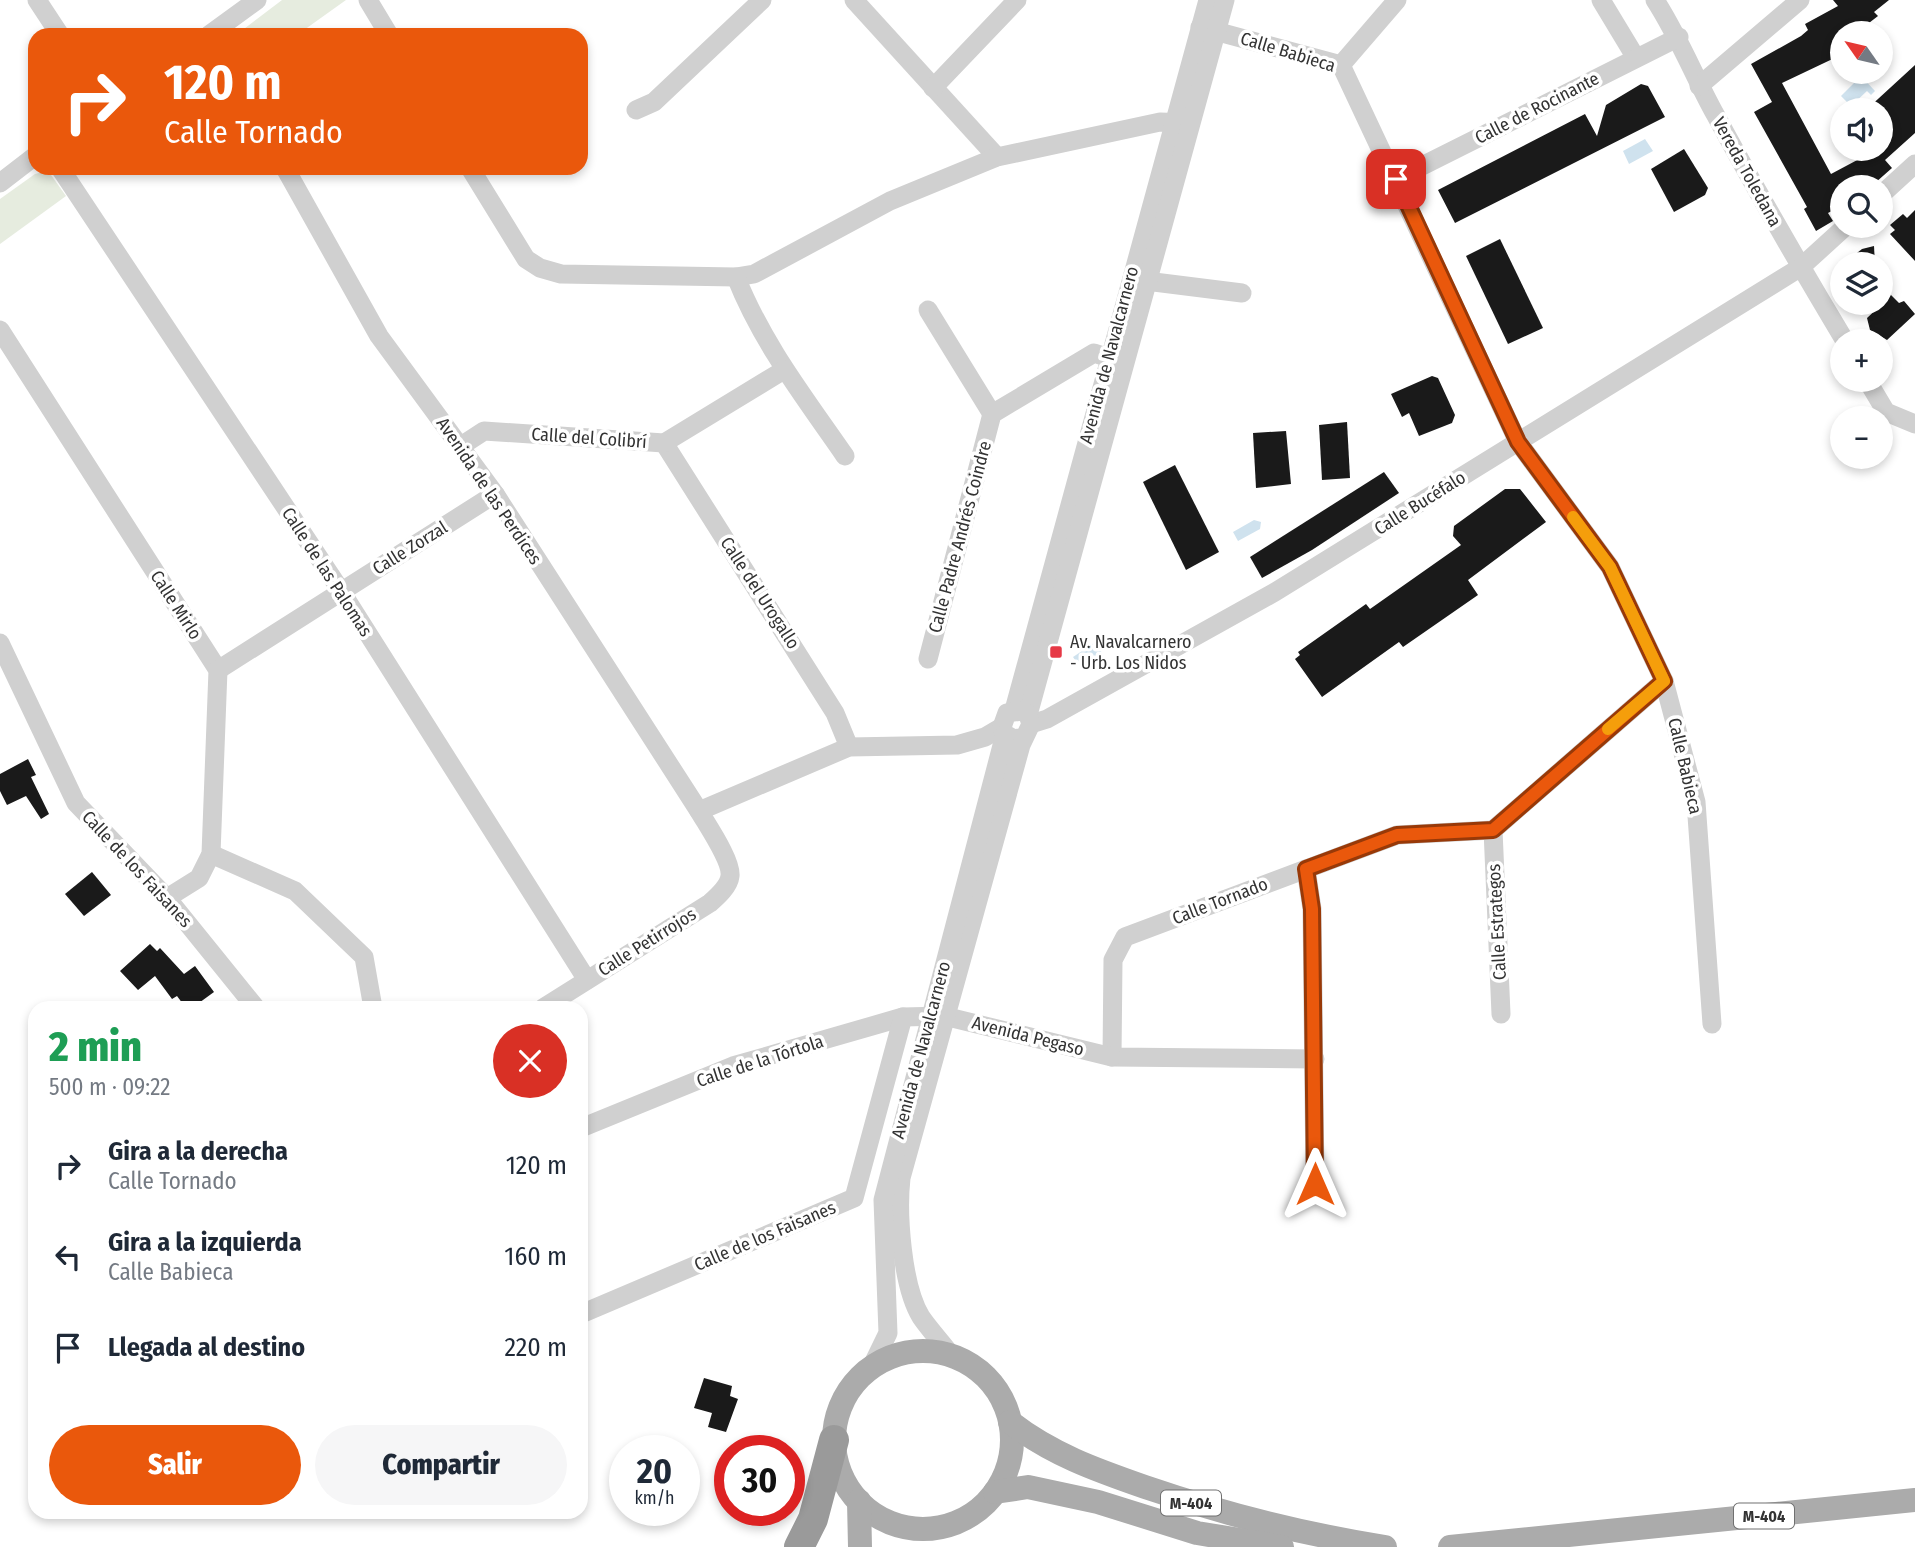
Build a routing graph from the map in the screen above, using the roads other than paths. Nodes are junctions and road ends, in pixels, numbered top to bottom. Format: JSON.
{"nodes":[{"id":1,"x":37,"y":0,"type":"edge"},
{"id":2,"x":257,"y":0,"type":"edge"},
{"id":3,"x":368,"y":0,"type":"edge"},
{"id":4,"x":762,"y":0,"type":"edge"},
{"id":5,"x":853,"y":0,"type":"edge"},
{"id":6,"x":1017,"y":0,"type":"edge"},
{"id":7,"x":1208,"y":0,"type":"edge"},
{"id":8,"x":1225,"y":0,"type":"edge"},
{"id":9,"x":1397,"y":0,"type":"edge"},
{"id":10,"x":1601,"y":0,"type":"edge"},
{"id":11,"x":1655,"y":0,"type":"edge"},
{"id":12,"x":1800,"y":0,"type":"edge"},
{"id":13,"x":55,"y":28,"type":"edge"},
{"id":14,"x":219,"y":28,"type":"edge"},
{"id":15,"x":385,"y":28,"type":"edge"},
{"id":16,"x":1208,"y":29,"type":"junction"},
{"id":17,"x":1679,"y":37,"type":"junction"},
{"id":18,"x":1636,"y":58,"type":"junction"},
{"id":19,"x":1341,"y":65,"type":"junction"},
{"id":20,"x":1699,"y":86,"type":"junction"},
{"id":21,"x":933,"y":88,"type":"junction"},
{"id":22,"x":636,"y":110,"type":"dead end"},
{"id":23,"x":1180,"y":123,"type":"junction"},
{"id":24,"x":997,"y":157,"type":"junction"},
{"id":25,"x":28,"y":161,"type":"edge"},
{"id":26,"x":1915,"y":164,"type":"edge"},
{"id":27,"x":65,"y":175,"type":"edge"},
{"id":28,"x":289,"y":175,"type":"edge"},
{"id":29,"x":474,"y":175,"type":"edge"},
{"id":30,"x":1396,"y":179,"type":"junction"},
{"id":31,"x":0,"y":183,"type":"edge"},
{"id":32,"x":1893,"y":183,"type":"edge"},
{"id":33,"x":1833,"y":238,"type":"edge"},
{"id":34,"x":1801,"y":267,"type":"junction"},
{"id":35,"x":736,"y":277,"type":"junction"},
{"id":36,"x":1146,"y":281,"type":"junction"},
{"id":37,"x":1241,"y":293,"type":"dead end"},
{"id":38,"x":928,"y":310,"type":"dead end"},
{"id":39,"x":1838,"y":329,"type":"edge"},
{"id":40,"x":0,"y":330,"type":"edge"},
{"id":41,"x":1116,"y":360,"type":"junction"},
{"id":42,"x":784,"y":369,"type":"junction"},
{"id":43,"x":1874,"y":392,"type":"edge"},
{"id":44,"x":992,"y":414,"type":"junction"},
{"id":45,"x":1915,"y":424,"type":"edge"},
{"id":46,"x":1518,"y":442,"type":"junction"},
{"id":47,"x":664,"y":443,"type":"junction"},
{"id":48,"x":461,"y":446,"type":"junction"},
{"id":49,"x":845,"y":456,"type":"dead end"},
{"id":50,"x":495,"y":494,"type":"junction"},
{"id":51,"x":341,"y":592,"type":"junction"},
{"id":52,"x":0,"y":643,"type":"edge"},
{"id":53,"x":928,"y":659,"type":"dead end"},
{"id":54,"x":218,"y":670,"type":"junction"},
{"id":55,"x":1664,"y":681,"type":"junction"},
{"id":56,"x":1017,"y":724,"type":"junction"},
{"id":57,"x":849,"y":747,"type":"junction"},
{"id":58,"x":699,"y":811,"type":"junction"},
{"id":59,"x":1493,"y":830,"type":"junction"},
{"id":60,"x":211,"y":854,"type":"junction"},
{"id":61,"x":728,"y":863,"type":"joint"},
{"id":62,"x":1306,"y":869,"type":"junction"},
{"id":63,"x":167,"y":898,"type":"junction"},
{"id":64,"x":587,"y":980,"type":"junction"},
{"id":65,"x":250,"y":1001,"type":"edge"},
{"id":66,"x":372,"y":1001,"type":"edge"},
{"id":67,"x":554,"y":1001,"type":"edge"},
{"id":68,"x":1501,"y":1014,"type":"dead end"},
{"id":69,"x":938,"y":1015,"type":"junction"},
{"id":70,"x":903,"y":1017,"type":"junction"},
{"id":71,"x":1712,"y":1024,"type":"dead end"},
{"id":72,"x":1112,"y":1057,"type":"junction"},
{"id":73,"x":1315,"y":1059,"type":"junction"},
{"id":74,"x":588,"y":1125,"type":"edge"},
{"id":75,"x":1315,"y":1184,"type":"dead end"},
{"id":76,"x":588,"y":1311,"type":"edge"},
{"id":77,"x":951,"y":1355,"type":"junction"},
{"id":78,"x":871,"y":1368,"type":"junction"},
{"id":79,"x":1010,"y":1422,"type":"junction"},
{"id":80,"x":834,"y":1440,"type":"junction"},
{"id":81,"x":995,"y":1492,"type":"junction"},
{"id":82,"x":1915,"y":1500,"type":"edge"},
{"id":83,"x":859,"y":1501,"type":"junction"},
{"id":84,"x":937,"y":1528,"type":"junction"},
{"id":85,"x":799,"y":1547,"type":"edge"},
{"id":86,"x":860,"y":1547,"type":"edge"},
{"id":87,"x":921,"y":1547,"type":"edge"},
{"id":88,"x":1282,"y":1547,"type":"edge"},
{"id":89,"x":1385,"y":1547,"type":"edge"},
{"id":90,"x":1450,"y":1547,"type":"edge"}],
"edges":[{"from":1,"to":13,"type":"street"},
{"from":2,"to":14,"type":"street"},
{"from":3,"to":15,"type":"street"},
{"from":4,"to":22,"type":"street"},
{"from":5,"to":21,"type":"street"},
{"from":6,"to":21,"type":"street"},
{"from":7,"to":16,"type":"street","name":"Avenida de Navalcarnero"},
{"from":8,"to":16,"type":"street","name":"Avenida de Navalcarnero"},
{"from":9,"to":19,"type":"street"},
{"from":10,"to":18,"type":"street"},
{"from":11,"to":17,"type":"street","name":"Vereda Toledana"},
{"from":12,"to":20,"type":"street"},
{"from":16,"to":19,"type":"street","name":"Calle Babieca"},
{"from":16,"to":23,"type":"street","name":"Avenida de Navalcarnero"},
{"from":17,"to":18,"type":"street","name":"Calle de Rocinante"},
{"from":17,"to":20,"type":"street","name":"Vereda Toledana"},
{"from":18,"to":30,"type":"street","name":"Calle de Rocinante"},
{"from":19,"to":30,"type":"street","name":"Calle Babieca"},
{"from":20,"to":34,"type":"street","name":"Vereda Toledana"},
{"from":21,"to":24,"type":"street"},
{"from":23,"to":24,"type":"street"},
{"from":23,"to":36,"type":"street","name":"Avenida de Navalcarnero"},
{"from":23,"to":41,"type":"street","name":"Avenida de Navalcarnero"},
{"from":24,"to":35,"type":"street"},
{"from":25,"to":31,"type":"street"},
{"from":26,"to":32,"type":"street"},
{"from":27,"to":51,"type":"street","name":"Calle de las Palomas"},
{"from":28,"to":48,"type":"street","name":"Avenida de las Perdices"},
{"from":29,"to":35,"type":"street"},
{"from":30,"to":46,"type":"street","name":"Calle Babieca"},
{"from":33,"to":34,"type":"street","name":"Calle Bucéfalo"},
{"from":34,"to":39,"type":"street","name":"Vereda Toledana"},
{"from":34,"to":46,"type":"street","name":"Calle Bucéfalo"},
{"from":35,"to":42,"type":"street"},
{"from":36,"to":37,"type":"street","name":"Avenida de Navalcarnero"},
{"from":36,"to":41,"type":"street","name":"Avenida de Navalcarnero"},
{"from":38,"to":44,"type":"street"},
{"from":40,"to":54,"type":"street","name":"Calle Mirlo"},
{"from":41,"to":44,"type":"street"},
{"from":41,"to":56,"type":"street","name":"Avenida de Navalcarnero"},
{"from":42,"to":47,"type":"street","name":"Calle del Colibrí"},
{"from":42,"to":49,"type":"street"},
{"from":43,"to":45,"type":"street"},
{"from":44,"to":53,"type":"street","name":"Calle Padre Andrés Coindre"},
{"from":46,"to":55,"type":"street","name":"Calle Babieca"},
{"from":46,"to":56,"type":"street","name":"Calle Bucéfalo"},
{"from":47,"to":48,"type":"street","name":"Calle del Colibrí"},
{"from":47,"to":57,"type":"street","name":"Calle del Urogallo"},
{"from":48,"to":50,"type":"street","name":"Avenida de las Perdices"},
{"from":50,"to":51,"type":"street","name":"Calle Zorzal"},
{"from":50,"to":58,"type":"street","name":"Avenida de las Perdices"},
{"from":51,"to":54,"type":"street","name":"Calle Zorzal"},
{"from":51,"to":64,"type":"street","name":"Calle de las Palomas"},
{"from":52,"to":63,"type":"street","name":"Calle de los Faisanes"},
{"from":54,"to":60,"type":"street"},
{"from":55,"to":59,"type":"street"},
{"from":55,"to":71,"type":"street","name":"Calle Babieca"},
{"from":56,"to":57,"type":"street"},
{"from":56,"to":69,"type":"street","name":"Avenida de Navalcarnero"},
{"from":57,"to":58,"type":"street"},
{"from":58,"to":61,"type":"street","name":"Avenida de las Perdices"},
{"from":59,"to":62,"type":"street","name":"Calle Tornado"},
{"from":59,"to":68,"type":"street","name":"Calle Estrategos"},
{"from":60,"to":63,"type":"street"},
{"from":60,"to":66,"type":"street"},
{"from":61,"to":64,"type":"street","name":"Calle Petirrojos"},
{"from":62,"to":72,"type":"street","name":"Calle Tornado"},
{"from":62,"to":73,"type":"street"},
{"from":63,"to":65,"type":"street","name":"Calle de los Faisanes"},
{"from":64,"to":67,"type":"street","name":"Calle Petirrojos"},
{"from":69,"to":70,"type":"street","name":"Calle de la Tórtola"},
{"from":69,"to":72,"type":"street","name":"Avenida Pegaso"},
{"from":69,"to":77,"type":"street","name":"Avenida de Navalcarnero"},
{"from":69,"to":78,"type":"street","name":"Avenida de Navalcarnero"},
{"from":70,"to":74,"type":"street","name":"Calle de la Tórtola"},
{"from":70,"to":76,"type":"street","name":"Calle de los Faisanes"},
{"from":72,"to":73,"type":"street"},
{"from":73,"to":75,"type":"street"},
{"from":77,"to":78,"type":"main road"},
{"from":77,"to":79,"type":"main road"},
{"from":78,"to":80,"type":"main road"},
{"from":79,"to":81,"type":"main road"},
{"from":79,"to":89,"type":"main road","number":"M-404"},
{"from":80,"to":83,"type":"main road"},
{"from":80,"to":85,"type":"highway"},
{"from":81,"to":84,"type":"main road"},
{"from":81,"to":88,"type":"main road","number":"M-404"},
{"from":82,"to":90,"type":"main road","number":"M-404"},
{"from":83,"to":84,"type":"main road"},
{"from":83,"to":86,"type":"main road"},
{"from":84,"to":87,"type":"main road"}]}
